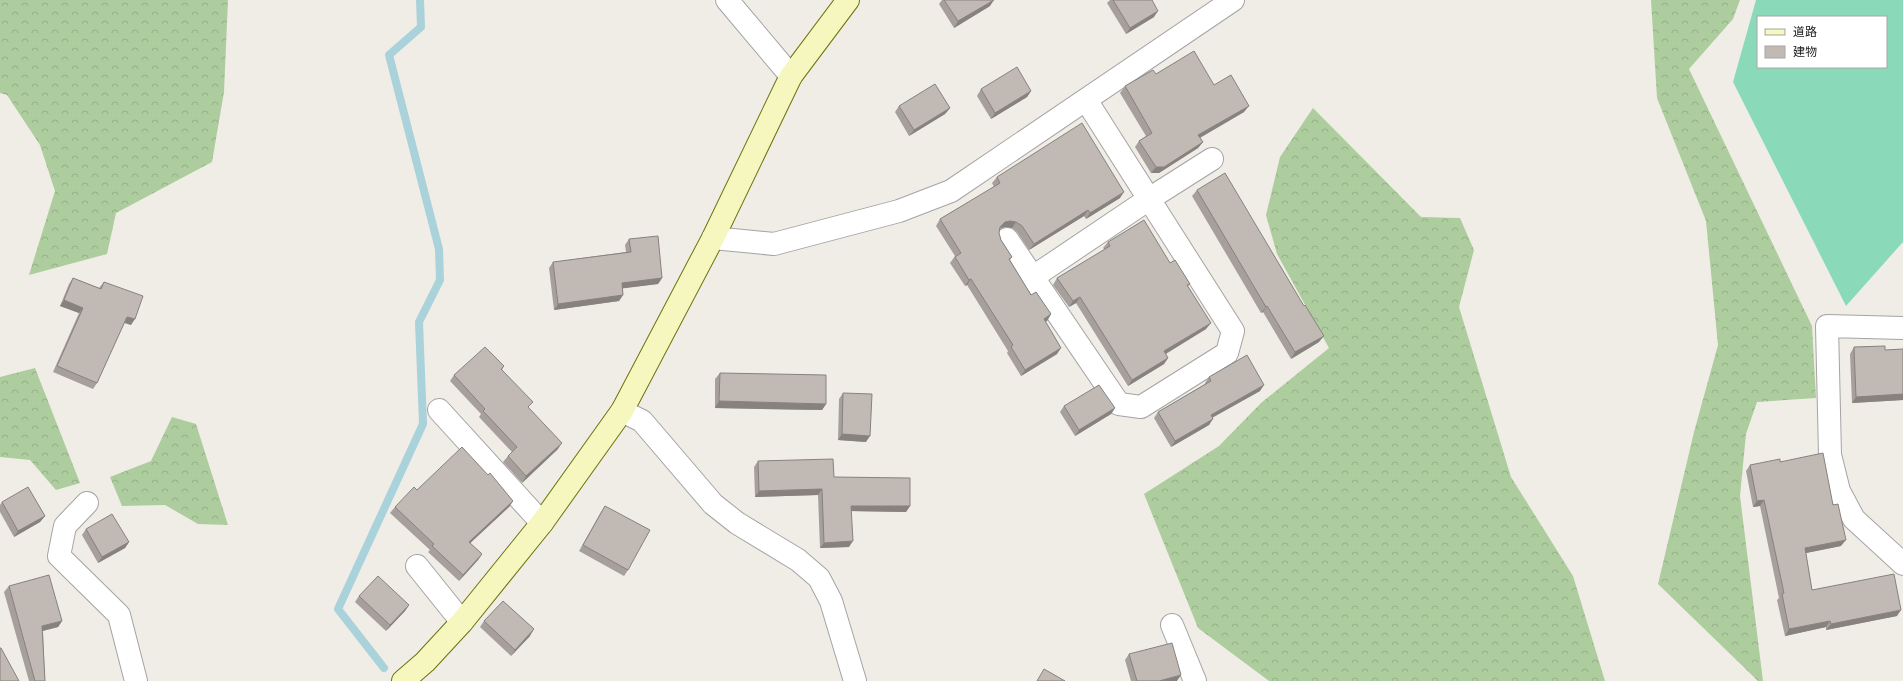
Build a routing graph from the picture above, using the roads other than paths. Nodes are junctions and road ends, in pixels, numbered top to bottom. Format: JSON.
{"nodes":[{"id":1,"x":727,"y":0,"type":"edge"},
{"id":2,"x":848,"y":0,"type":"edge"},
{"id":3,"x":1232,"y":0,"type":"edge"},
{"id":4,"x":791,"y":76,"type":"junction"},
{"id":5,"x":1086,"y":100,"type":"junction"},
{"id":6,"x":1212,"y":159,"type":"dead end"},
{"id":7,"x":1149,"y":198,"type":"junction"},
{"id":8,"x":713,"y":238,"type":"junction"},
{"id":9,"x":1007,"y":239,"type":"dead end"},
{"id":10,"x":1033,"y":278,"type":"junction"},
{"id":11,"x":1903,"y":328,"type":"edge"},
{"id":12,"x":439,"y":410,"type":"dead end"},
{"id":13,"x":622,"y":411,"type":"junction"},
{"id":14,"x":87,"y":503,"type":"dead end"},
{"id":15,"x":542,"y":523,"type":"junction"},
{"id":16,"x":1903,"y":564,"type":"edge"},
{"id":17,"x":417,"y":566,"type":"dead end"},
{"id":18,"x":462,"y":622,"type":"junction"},
{"id":19,"x":1172,"y":625,"type":"dead end"},
{"id":20,"x":136,"y":681,"type":"edge"},
{"id":21,"x":403,"y":681,"type":"edge"},
{"id":22,"x":855,"y":681,"type":"edge"},
{"id":23,"x":1195,"y":681,"type":"edge"}],
"edges":[{"from":1,"to":4,"type":"street"},
{"from":2,"to":4,"type":"street"},
{"from":3,"to":5,"type":"street"},
{"from":4,"to":8,"type":"street"},
{"from":5,"to":7,"type":"street"},
{"from":5,"to":8,"type":"street"},
{"from":6,"to":7,"type":"street"},
{"from":7,"to":10,"type":"street"},
{"from":7,"to":10,"type":"street"},
{"from":8,"to":13,"type":"street"},
{"from":9,"to":10,"type":"street"},
{"from":11,"to":16,"type":"street"},
{"from":12,"to":15,"type":"street"},
{"from":13,"to":15,"type":"street"},
{"from":13,"to":22,"type":"street"},
{"from":14,"to":20,"type":"street"},
{"from":15,"to":18,"type":"street"},
{"from":17,"to":18,"type":"street"},
{"from":18,"to":21,"type":"street"},
{"from":19,"to":23,"type":"street"}]}
